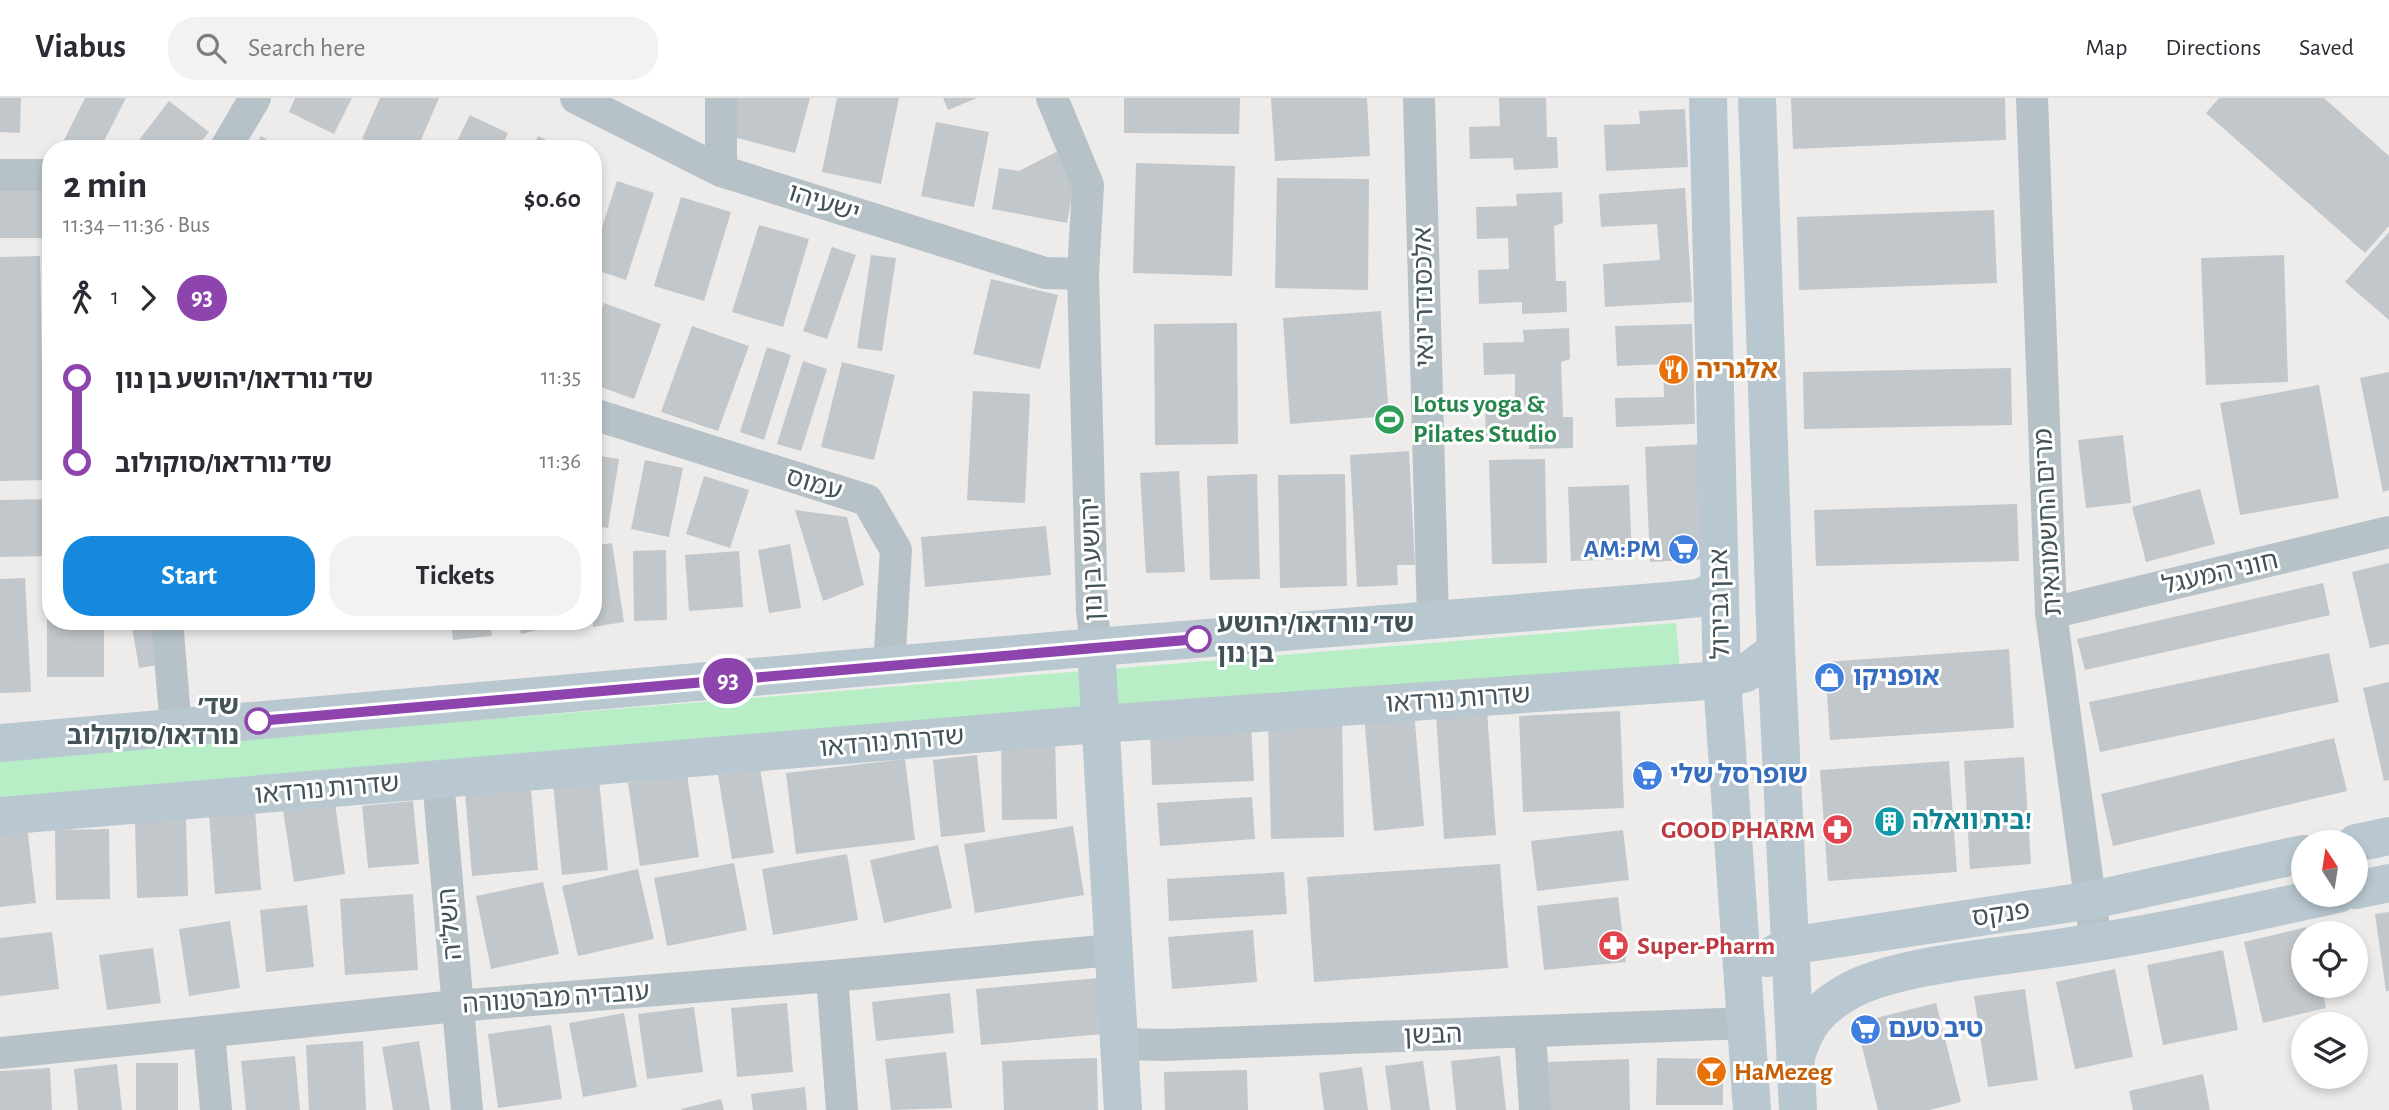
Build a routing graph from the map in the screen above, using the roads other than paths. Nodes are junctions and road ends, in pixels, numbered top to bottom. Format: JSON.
{"nodes":[{"id":1,"x":255,"y":98,"type":"edge"},
{"id":2,"x":576,"y":98,"type":"edge"},
{"id":3,"x":721,"y":98,"type":"edge"},
{"id":4,"x":1052,"y":98,"type":"edge"},
{"id":5,"x":1419,"y":98,"type":"edge"},
{"id":6,"x":1708,"y":98,"type":"edge"},
{"id":7,"x":1757,"y":98,"type":"edge"},
{"id":8,"x":2032,"y":98,"type":"edge"},
{"id":9,"x":230,"y":140,"type":"edge"},
{"id":10,"x":721,"y":170,"type":"junction"},
{"id":11,"x":0,"y":175,"type":"edge"},
{"id":12,"x":42,"y":175,"type":"edge"},
{"id":13,"x":1083,"y":274,"type":"junction"},
{"id":14,"x":602,"y":418,"type":"edge"},
{"id":15,"x":2389,"y":532,"type":"edge"},
{"id":16,"x":1720,"y":589,"type":"junction"},
{"id":17,"x":2051,"y":613,"type":"junction"},
{"id":18,"x":1433,"y":621,"type":"junction"},
{"id":19,"x":168,"y":630,"type":"edge"},
{"id":20,"x":1096,"y":647,"type":"junction"},
{"id":21,"x":1776,"y":650,"type":"junction"},
{"id":22,"x":889,"y":667,"type":"junction"},
{"id":23,"x":1721,"y":680,"type":"junction"},
{"id":24,"x":1100,"y":724,"type":"junction"},
{"id":25,"x":176,"y":728,"type":"junction"},
{"id":26,"x":0,"y":743,"type":"edge"},
{"id":27,"x":438,"y":780,"type":"junction"},
{"id":28,"x":0,"y":816,"type":"edge"},
{"id":29,"x":2389,"y":836,"type":"edge"},
{"id":30,"x":2368,"y":840,"type":"edge"},
{"id":31,"x":2291,"y":858,"type":"edge"},
{"id":32,"x":2389,"y":883,"type":"edge"},
{"id":33,"x":2368,"y":887,"type":"edge"},
{"id":34,"x":2092,"y":900,"type":"junction"},
{"id":35,"x":2291,"y":904,"type":"edge"},
{"id":36,"x":2096,"y":943,"type":"junction"},
{"id":37,"x":1788,"y":946,"type":"junction"},
{"id":38,"x":1112,"y":950,"type":"junction"},
{"id":39,"x":832,"y":976,"type":"junction"},
{"id":40,"x":456,"y":1006,"type":"junction"},
{"id":41,"x":1747,"y":1023,"type":"junction"},
{"id":42,"x":1530,"y":1032,"type":"junction"},
{"id":43,"x":209,"y":1033,"type":"junction"},
{"id":44,"x":1120,"y":1044,"type":"junction"},
{"id":45,"x":0,"y":1054,"type":"edge"},
{"id":46,"x":1794,"y":1062,"type":"junction"},
{"id":47,"x":216,"y":1110,"type":"edge"},
{"id":48,"x":467,"y":1110,"type":"edge"},
{"id":49,"x":842,"y":1110,"type":"edge"},
{"id":50,"x":1123,"y":1110,"type":"edge"},
{"id":51,"x":1535,"y":1110,"type":"edge"},
{"id":52,"x":1752,"y":1110,"type":"edge"},
{"id":53,"x":1798,"y":1110,"type":"edge"}],
"edges":[{"from":1,"to":9,"type":"street"},
{"from":2,"to":10,"type":"street","name":"ישעיהו"},
{"from":3,"to":10,"type":"street"},
{"from":4,"to":13,"type":"street","name":"יהושע בן נון"},
{"from":5,"to":18,"type":"street","name":"אלכסנדר ינאי"},
{"from":6,"to":16,"type":"street","name":"אבן גבירול"},
{"from":7,"to":21,"type":"street","name":"אבן גבירול"},
{"from":8,"to":17,"type":"street","name":"מרים החשמונאית"},
{"from":10,"to":13,"type":"street","name":"ישעיהו"},
{"from":11,"to":12,"type":"street"},
{"from":13,"to":20,"type":"street","name":"יהושע בן נון"},
{"from":14,"to":22,"type":"street","name":"עמוס"},
{"from":15,"to":17,"type":"street","name":"חוני המעגל"},
{"from":16,"to":18,"type":"street"},
{"from":16,"to":23,"type":"street","name":"אבן גבירול"},
{"from":17,"to":34,"type":"street","name":"מרים החשמונאית"},
{"from":18,"to":20,"type":"street"},
{"from":19,"to":25,"type":"street"},
{"from":20,"to":22,"type":"street"},
{"from":20,"to":24,"type":"street","name":"יהושע בן נון"},
{"from":21,"to":23,"type":"street","name":"שדרות נורדאו"},
{"from":21,"to":37,"type":"street","name":"אבן גבירול"},
{"from":22,"to":25,"type":"street"},
{"from":23,"to":24,"type":"street","name":"שדרות נורדאו"},
{"from":23,"to":41,"type":"street","name":"אבן גבירול"},
{"from":24,"to":27,"type":"street","name":"שדרות נורדאו"},
{"from":24,"to":38,"type":"street","name":"יהושע בן נון"},
{"from":25,"to":26,"type":"street"},
{"from":27,"to":28,"type":"street","name":"שדרות נורדאו"},
{"from":27,"to":40,"type":"street","name":"השל\"ה"},
{"from":29,"to":30,"type":"street"},
{"from":31,"to":34,"type":"street","name":"פנקס"},
{"from":32,"to":33,"type":"street"},
{"from":34,"to":36,"type":"street","name":"מרים החשמונאית"},
{"from":34,"to":37,"type":"street","name":"פנקס"},
{"from":35,"to":36,"type":"street","name":"פנקס"},
{"from":36,"to":46,"type":"street","name":"פנקס"},
{"from":37,"to":41,"type":"street","name":"פנקס"},
{"from":37,"to":46,"type":"street","name":"אבן גבירול"},
{"from":38,"to":39,"type":"street","name":"עובדיה מברטנורה"},
{"from":38,"to":44,"type":"street","name":"יהושע בן נון"},
{"from":39,"to":40,"type":"street","name":"עובדיה מברטנורה"},
{"from":39,"to":49,"type":"street"},
{"from":40,"to":43,"type":"street","name":"עובדיה מברטנורה"},
{"from":40,"to":48,"type":"street","name":"השל\"ה"},
{"from":41,"to":42,"type":"street","name":"הבשן"},
{"from":41,"to":52,"type":"street","name":"אבן גבירול"},
{"from":42,"to":44,"type":"street","name":"הבשן"},
{"from":42,"to":51,"type":"street"},
{"from":43,"to":45,"type":"street","name":"עובדיה מברטנורה"},
{"from":43,"to":47,"type":"street"},
{"from":44,"to":50,"type":"street","name":"יהושע בן נון"},
{"from":46,"to":53,"type":"street","name":"אבן גבירול"}]}
